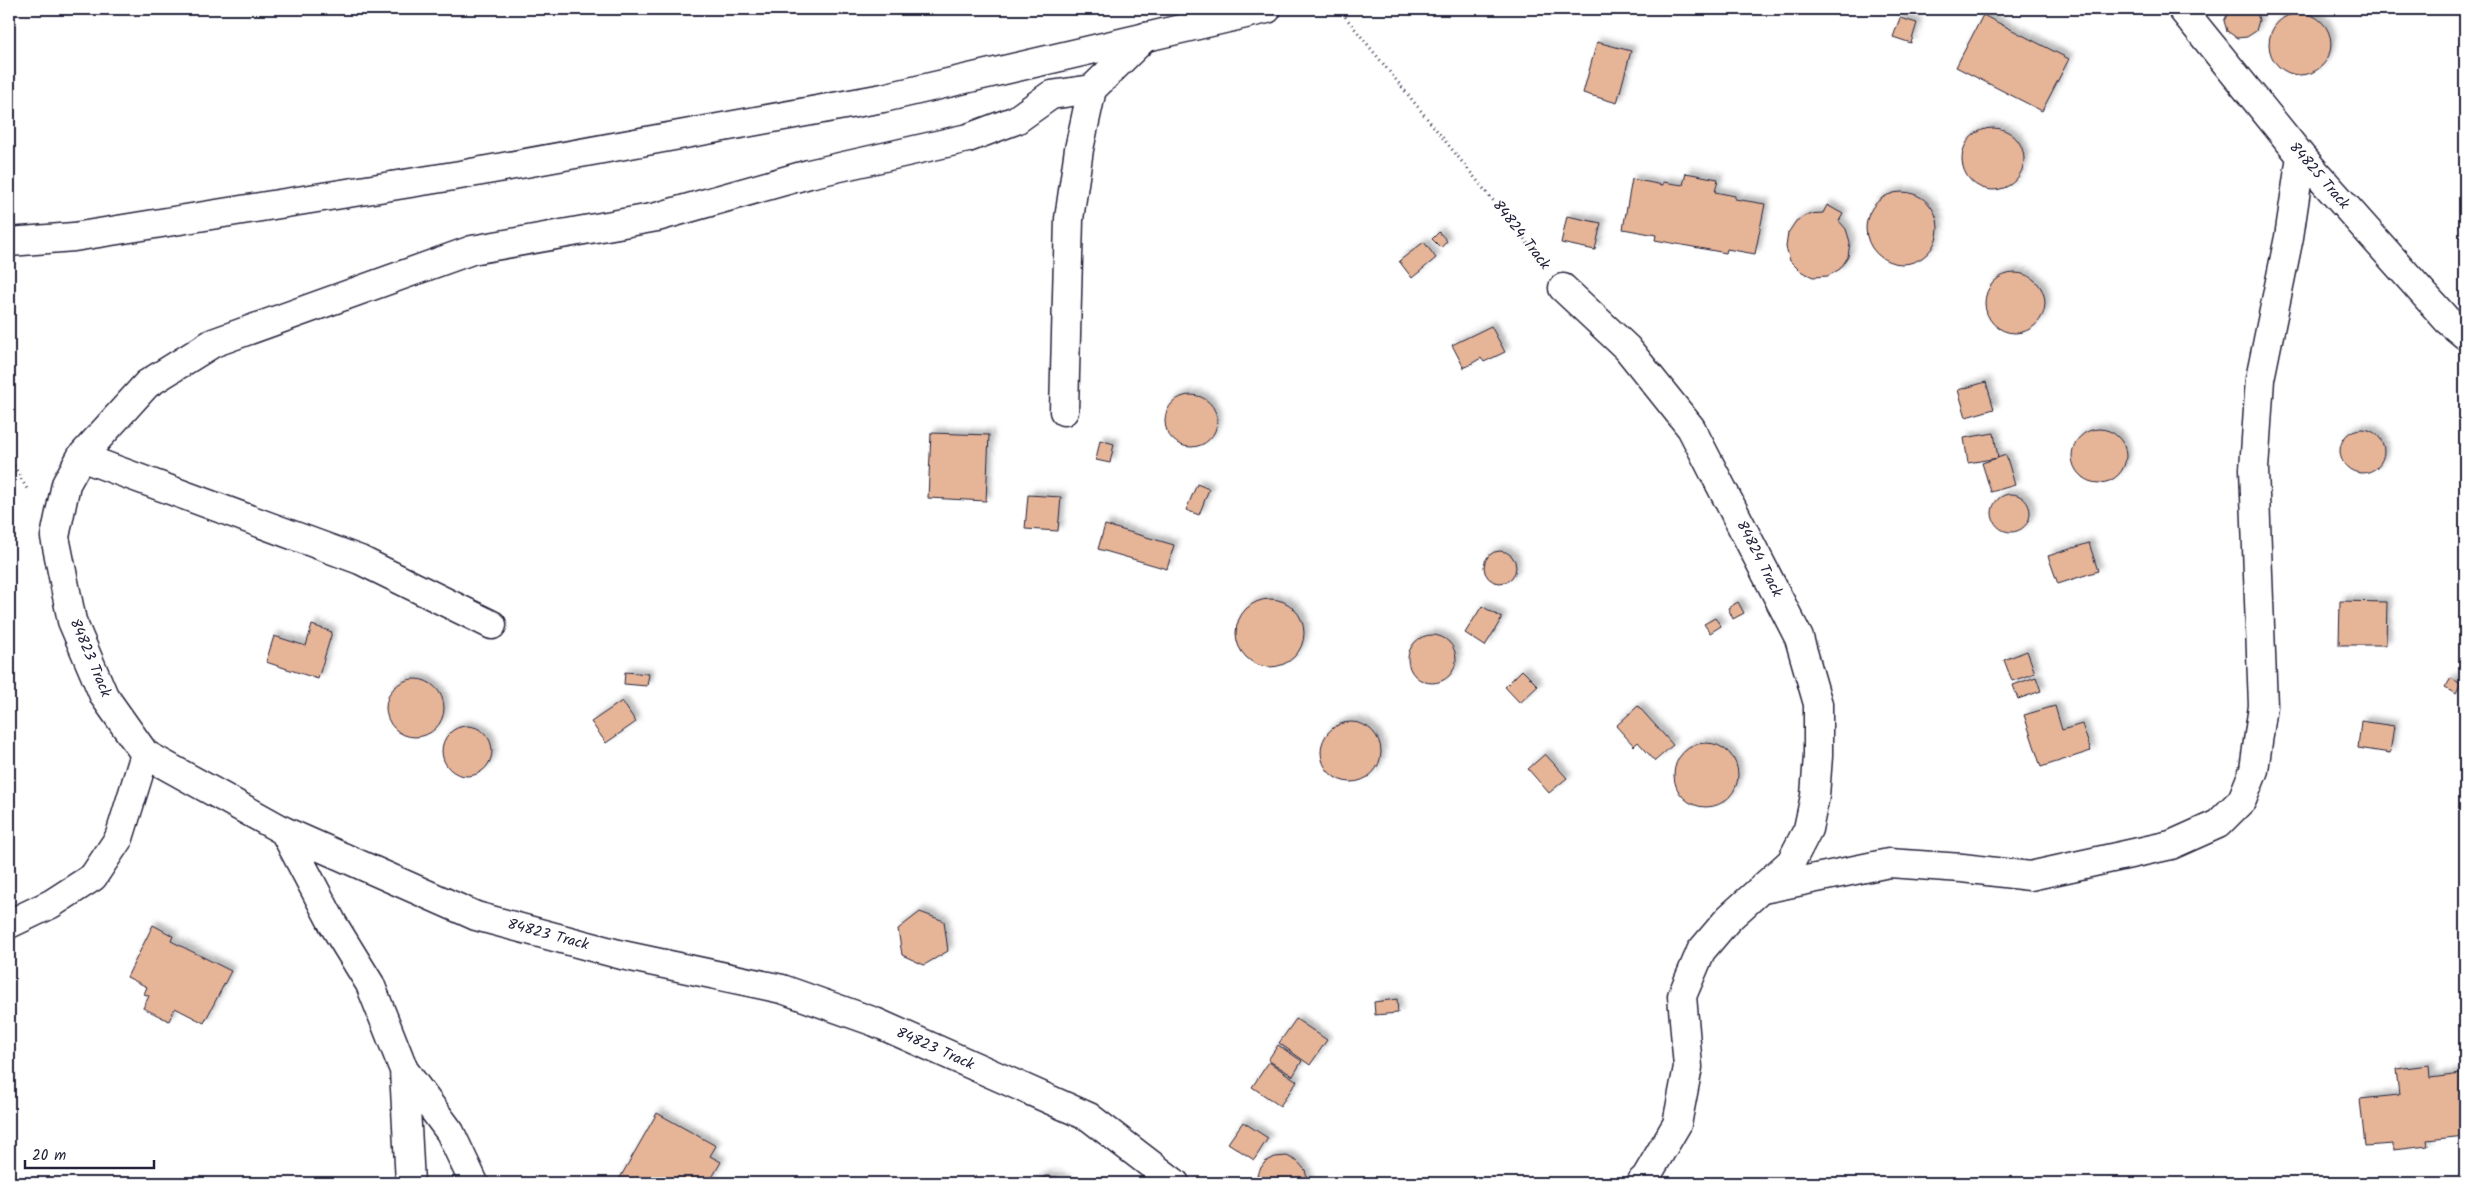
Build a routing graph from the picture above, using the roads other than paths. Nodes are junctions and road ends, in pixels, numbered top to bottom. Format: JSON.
{"nodes":[{"id":1,"x":1267,"y":9,"type":"edge"},
{"id":2,"x":2182,"y":9,"type":"edge"},
{"id":3,"x":1145,"y":37,"type":"junction"},
{"id":4,"x":1092,"y":88,"type":"junction"},
{"id":5,"x":2301,"y":156,"type":"junction"},
{"id":6,"x":9,"y":242,"type":"edge"},
{"id":7,"x":1563,"y":288,"type":"road end"},
{"id":8,"x":2465,"y":335,"type":"edge"},
{"id":9,"x":1064,"y":411,"type":"dead end"},
{"id":10,"x":81,"y":457,"type":"junction"},
{"id":11,"x":492,"y":625,"type":"dead end"},
{"id":12,"x":145,"y":754,"type":"junction"},
{"id":13,"x":284,"y":831,"type":"junction"},
{"id":14,"x":1763,"y":889,"type":"junction"},
{"id":15,"x":9,"y":924,"type":"edge"},
{"id":16,"x":404,"y":1070,"type":"junction"},
{"id":17,"x":410,"y":1183,"type":"edge"},
{"id":18,"x":474,"y":1183,"type":"edge"},
{"id":19,"x":1175,"y":1183,"type":"edge"},
{"id":20,"x":1640,"y":1183,"type":"edge"}],
"edges":[{"from":1,"to":3,"type":"street"},
{"from":2,"to":5,"type":"street","name":"84825 Track"},
{"from":3,"to":4,"type":"street"},
{"from":3,"to":6,"type":"street"},
{"from":4,"to":9,"type":"street"},
{"from":4,"to":10,"type":"street"},
{"from":5,"to":8,"type":"street","name":"84825 Track"},
{"from":5,"to":14,"type":"street"},
{"from":7,"to":14,"type":"street","name":"84824 Track"},
{"from":10,"to":11,"type":"street"},
{"from":10,"to":12,"type":"street","name":"84823 Track"},
{"from":12,"to":13,"type":"street","name":"84823 Track"},
{"from":12,"to":15,"type":"street"},
{"from":13,"to":16,"type":"street"},
{"from":13,"to":19,"type":"street","name":"84823 Track"},
{"from":14,"to":20,"type":"street","name":"84824 Track"},
{"from":16,"to":17,"type":"street"},
{"from":16,"to":18,"type":"street"}]}
